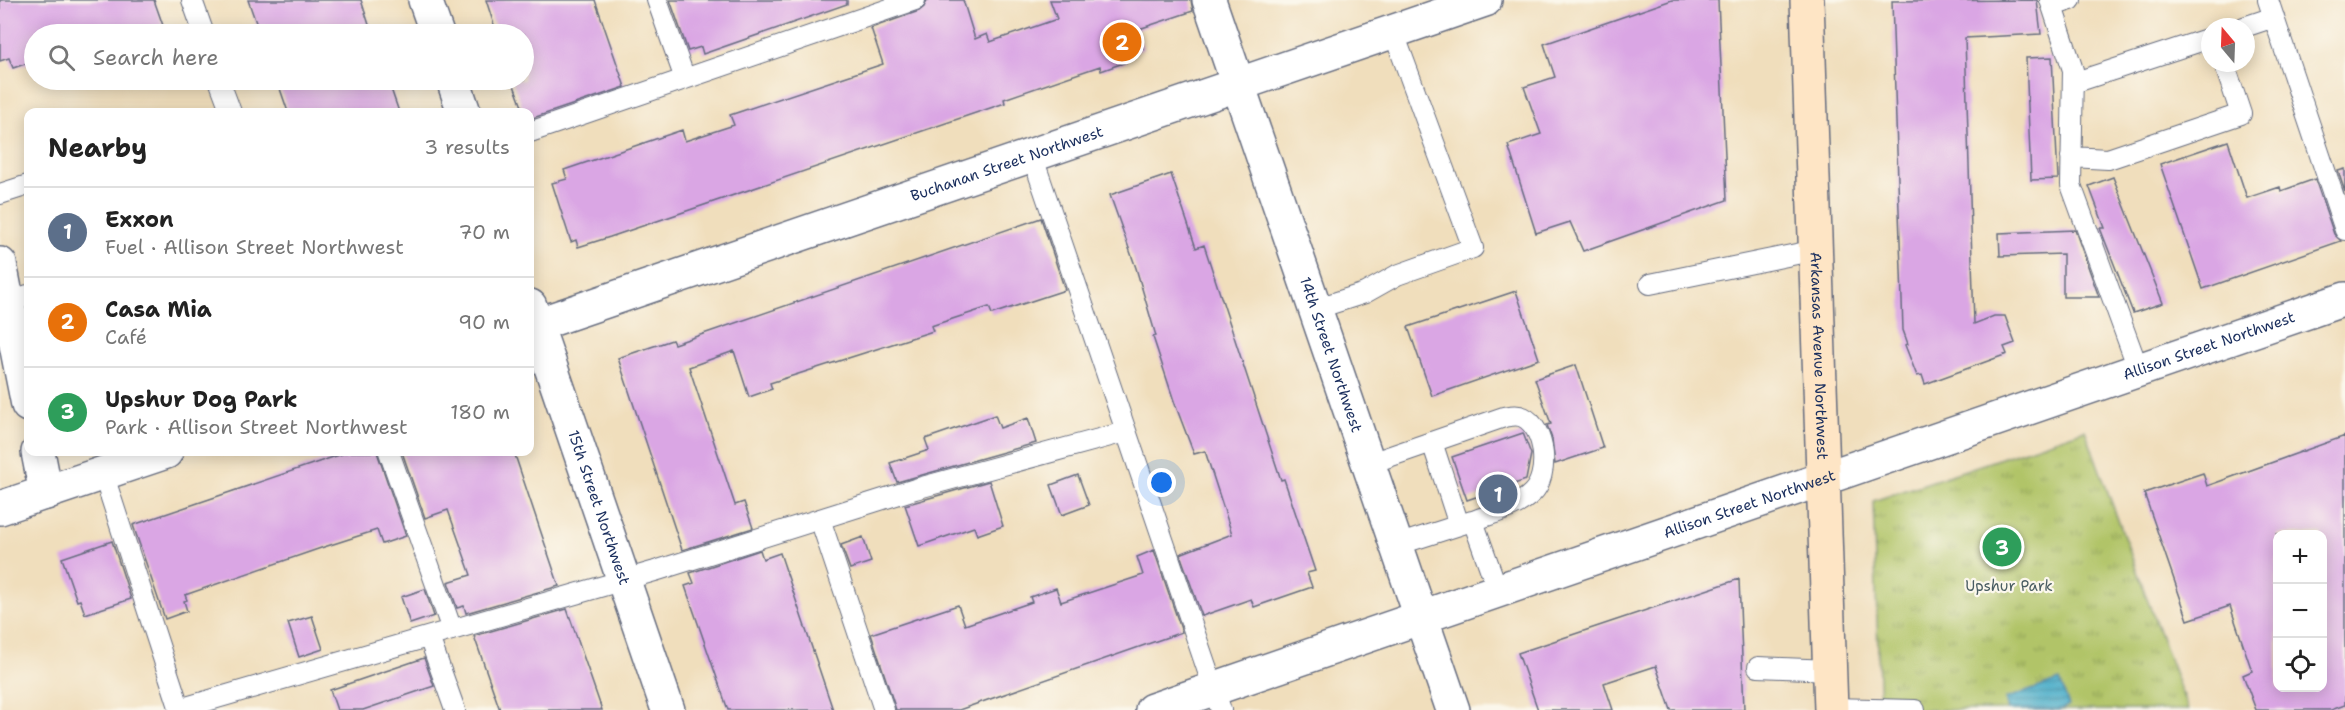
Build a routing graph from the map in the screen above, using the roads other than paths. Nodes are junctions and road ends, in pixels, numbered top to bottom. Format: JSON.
{"nodes":[{"id":1,"x":192,"y":0,"type":"edge"},
{"id":2,"x":425,"y":0,"type":"edge"},
{"id":3,"x":657,"y":0,"type":"edge"},
{"id":4,"x":915,"y":0,"type":"edge"},
{"id":5,"x":1209,"y":0,"type":"edge"},
{"id":6,"x":1485,"y":0,"type":"edge"},
{"id":7,"x":1807,"y":0,"type":"edge"},
{"id":8,"x":2071,"y":0,"type":"edge"},
{"id":9,"x":2051,"y":3,"type":"edge"},
{"id":10,"x":2271,"y":9,"type":"edge"},
{"id":11,"x":2255,"y":20,"type":"edge"},
{"id":12,"x":200,"y":24,"type":"edge"},
{"id":13,"x":433,"y":24,"type":"edge"},
{"id":14,"x":1393,"y":31,"type":"junction"},
{"id":15,"x":2201,"y":41,"type":"edge"},
{"id":16,"x":2227,"y":72,"type":"edge"},
{"id":17,"x":685,"y":79,"type":"junction"},
{"id":18,"x":2073,"y":83,"type":"junction"},
{"id":19,"x":1238,"y":84,"type":"junction"},
{"id":20,"x":223,"y":90,"type":"edge"},
{"id":21,"x":456,"y":90,"type":"edge"},
{"id":22,"x":230,"y":108,"type":"edge"},
{"id":23,"x":463,"y":108,"type":"edge"},
{"id":24,"x":534,"y":131,"type":"edge"},
{"id":25,"x":1032,"y":155,"type":"junction"},
{"id":26,"x":2071,"y":157,"type":"junction"},
{"id":27,"x":24,"y":186,"type":"edge"},
{"id":28,"x":0,"y":194,"type":"edge"},
{"id":29,"x":2345,"y":230,"type":"edge"},
{"id":30,"x":1816,"y":250,"type":"junction"},
{"id":31,"x":0,"y":264,"type":"edge"},
{"id":32,"x":1650,"y":284,"type":"dead end"},
{"id":33,"x":18,"y":299,"type":"edge"},
{"id":34,"x":2345,"y":299,"type":"edge"},
{"id":35,"x":1315,"y":309,"type":"junction"},
{"id":36,"x":534,"y":318,"type":"edge"},
{"id":37,"x":534,"y":325,"type":"edge"},
{"id":38,"x":24,"y":363,"type":"edge"},
{"id":39,"x":2139,"y":370,"type":"junction"},
{"id":40,"x":1125,"y":432,"type":"junction"},
{"id":41,"x":1432,"y":442,"type":"junction"},
{"id":42,"x":39,"y":456,"type":"edge"},
{"id":43,"x":154,"y":456,"type":"edge"},
{"id":44,"x":390,"y":456,"type":"edge"},
{"id":45,"x":1368,"y":464,"type":"junction"},
{"id":46,"x":103,"y":473,"type":"junction"},
{"id":47,"x":1823,"y":479,"type":"junction"},
{"id":48,"x":46,"y":493,"type":"junction"},
{"id":49,"x":0,"y":508,"type":"edge"},
{"id":50,"x":820,"y":519,"type":"junction"},
{"id":51,"x":1466,"y":523,"type":"junction"},
{"id":52,"x":1397,"y":545,"type":"junction"},
{"id":53,"x":623,"y":581,"type":"junction"},
{"id":54,"x":1498,"y":591,"type":"junction"},
{"id":55,"x":1421,"y":617,"type":"junction"},
{"id":56,"x":452,"y":630,"type":"junction"},
{"id":57,"x":429,"y":637,"type":"junction"},
{"id":58,"x":1758,"y":667,"type":"dead end"},
{"id":59,"x":1830,"y":670,"type":"junction"},
{"id":60,"x":1218,"y":699,"type":"edge"},
{"id":61,"x":1831,"y":709,"type":"edge"},
{"id":62,"x":180,"y":710,"type":"edge"},
{"id":63,"x":455,"y":710,"type":"edge"},
{"id":64,"x":668,"y":710,"type":"edge"},
{"id":65,"x":884,"y":710,"type":"edge"},
{"id":66,"x":1152,"y":710,"type":"edge"},
{"id":67,"x":1453,"y":710,"type":"edge"},
{"id":68,"x":1915,"y":710,"type":"edge"}],
"edges":[{"from":1,"to":12,"type":"lane"},
{"from":2,"to":13,"type":"street"},
{"from":3,"to":17,"type":"lane"},
{"from":4,"to":17,"type":"lane"},
{"from":5,"to":19,"type":"street","name":"14th Street Northwest"},
{"from":6,"to":14,"type":"street","name":"Buchanan Street Northwest"},
{"from":7,"to":30,"type":"main road","name":"Arkansas Avenue Northwest"},
{"from":8,"to":9,"type":"lane"},
{"from":9,"to":18,"type":"lane"},
{"from":10,"to":11,"type":"lane"},
{"from":10,"to":29,"type":"lane"},
{"from":14,"to":19,"type":"street","name":"Buchanan Street Northwest"},
{"from":14,"to":35,"type":"lane"},
{"from":15,"to":18,"type":"lane"},
{"from":16,"to":26,"type":"lane"},
{"from":17,"to":24,"type":"lane"},
{"from":18,"to":26,"type":"lane"},
{"from":19,"to":25,"type":"street","name":"Buchanan Street Northwest"},
{"from":19,"to":35,"type":"street","name":"14th Street Northwest"},
{"from":20,"to":22,"type":"lane"},
{"from":21,"to":23,"type":"street"},
{"from":25,"to":36,"type":"street","name":"Buchanan Street Northwest"},
{"from":25,"to":40,"type":"lane"},
{"from":26,"to":39,"type":"lane"},
{"from":27,"to":28,"type":"lane"},
{"from":30,"to":32,"type":"lane"},
{"from":30,"to":47,"type":"main road","name":"Arkansas Avenue Northwest"},
{"from":31,"to":33,"type":"street"},
{"from":33,"to":38,"type":"street"},
{"from":34,"to":39,"type":"street","name":"Allison Street Northwest"},
{"from":35,"to":45,"type":"street","name":"14th Street Northwest"},
{"from":37,"to":53,"type":"street","name":"15th Street Northwest"},
{"from":39,"to":47,"type":"street","name":"Allison Street Northwest"},
{"from":40,"to":50,"type":"lane"},
{"from":40,"to":60,"type":"lane"},
{"from":41,"to":45,"type":"lane"},
{"from":41,"to":51,"type":"lane"},
{"from":41,"to":51,"type":"lane"},
{"from":42,"to":48,"type":"street"},
{"from":43,"to":46,"type":"street"},
{"from":44,"to":56,"type":"lane"},
{"from":45,"to":52,"type":"street","name":"14th Street Northwest"},
{"from":46,"to":48,"type":"street"},
{"from":46,"to":62,"type":"lane"},
{"from":47,"to":54,"type":"street","name":"Allison Street Northwest"},
{"from":47,"to":59,"type":"main road","name":"Arkansas Avenue Northwest"},
{"from":48,"to":49,"type":"street"},
{"from":50,"to":53,"type":"lane"},
{"from":50,"to":65,"type":"lane"},
{"from":51,"to":52,"type":"lane"},
{"from":51,"to":54,"type":"lane"},
{"from":52,"to":55,"type":"street","name":"14th Street Northwest"},
{"from":53,"to":56,"type":"lane"},
{"from":53,"to":64,"type":"street","name":"15th Street Northwest"},
{"from":54,"to":55,"type":"street","name":"Allison Street Northwest"},
{"from":55,"to":60,"type":"street","name":"Allison Street Northwest"},
{"from":55,"to":67,"type":"street","name":"14th Street Northwest"},
{"from":56,"to":57,"type":"lane"},
{"from":57,"to":62,"type":"lane"},
{"from":57,"to":63,"type":"lane"},
{"from":58,"to":59,"type":"lane"},
{"from":59,"to":61,"type":"main road","name":"Arkansas Avenue Northwest"},
{"from":60,"to":66,"type":"street","name":"Allison Street Northwest"},
{"from":61,"to":68,"type":"lane"}]}
